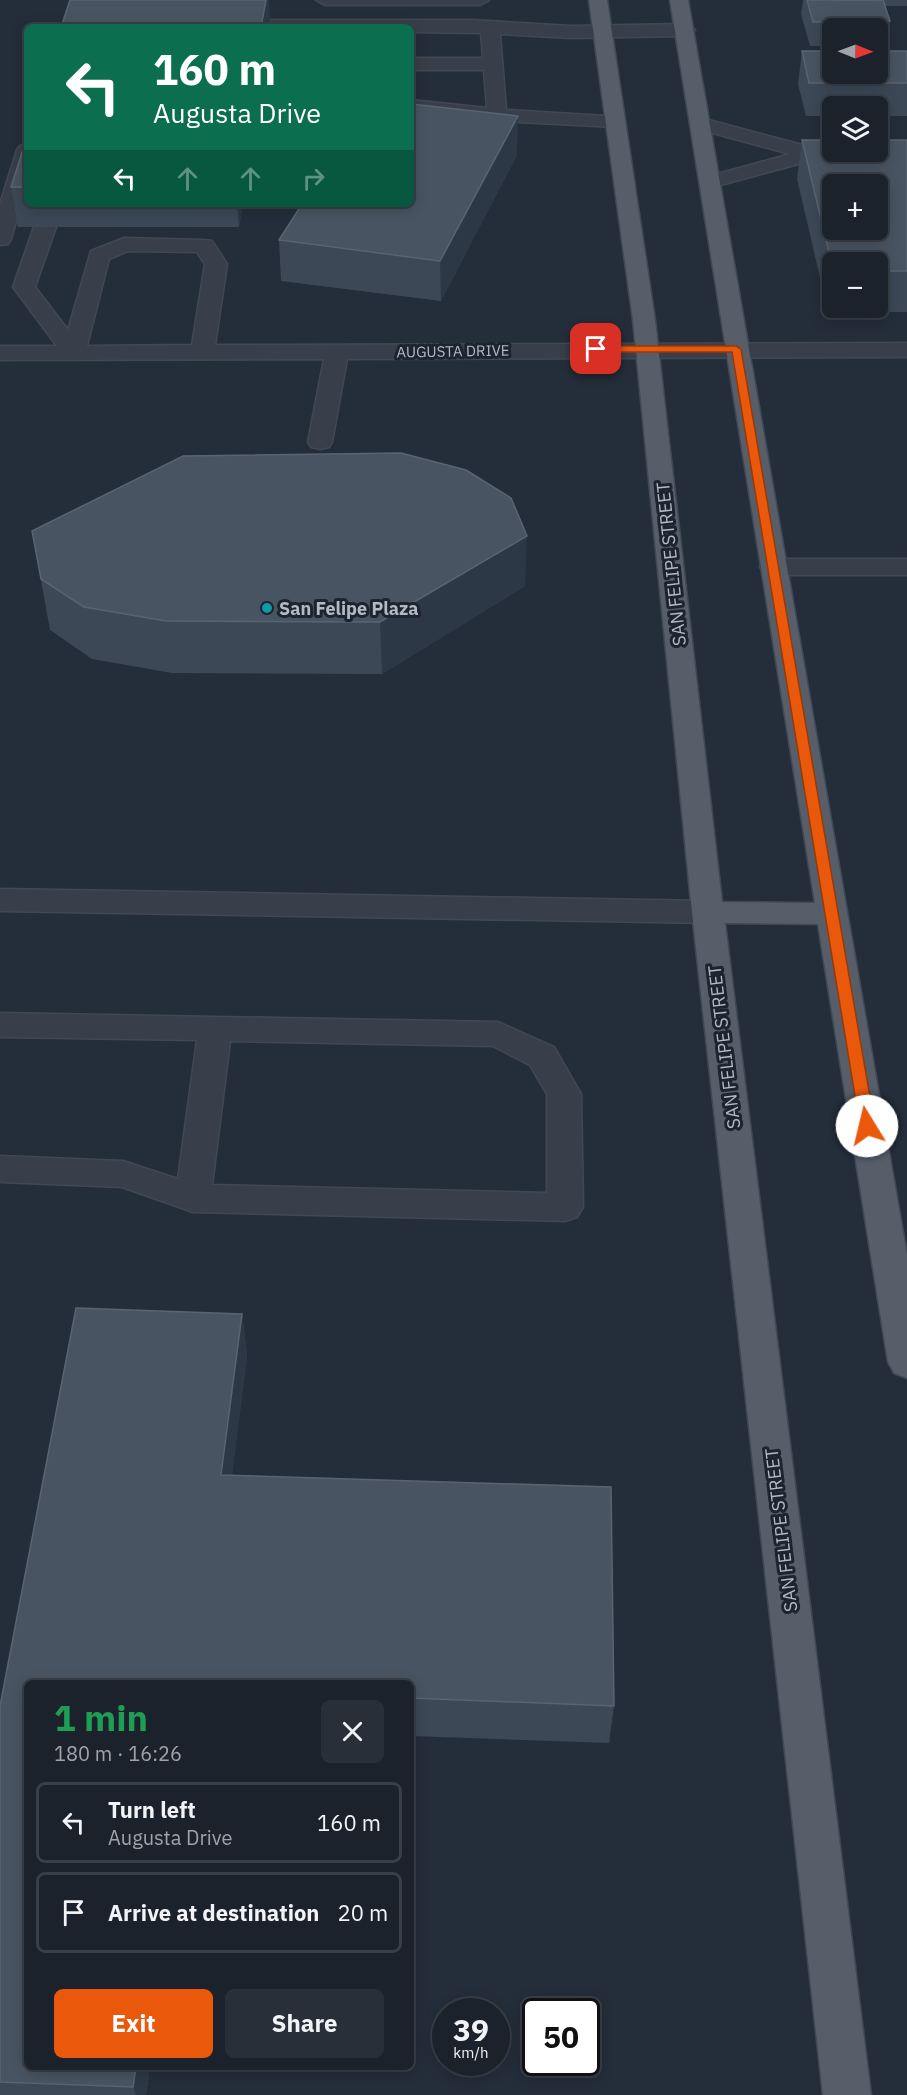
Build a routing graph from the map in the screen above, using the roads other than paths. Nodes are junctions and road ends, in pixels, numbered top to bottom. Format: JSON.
{"nodes":[{"id":1,"x":326,"y":0,"type":"edge"},
{"id":2,"x":480,"y":0,"type":"edge"},
{"id":3,"x":598,"y":0,"type":"edge"},
{"id":4,"x":680,"y":0,"type":"edge"},
{"id":5,"x":414,"y":26,"type":"edge"},
{"id":6,"x":490,"y":28,"type":"junction"},
{"id":7,"x":686,"y":30,"type":"junction"},
{"id":8,"x":603,"y":33,"type":"junction"},
{"id":9,"x":414,"y":64,"type":"edge"},
{"id":10,"x":492,"y":64,"type":"junction"},
{"id":11,"x":414,"y":106,"type":"edge"},
{"id":12,"x":497,"y":115,"type":"junction"},
{"id":13,"x":615,"y":121,"type":"junction"},
{"id":14,"x":701,"y":124,"type":"junction"},
{"id":15,"x":814,"y":154,"type":"junction"},
{"id":16,"x":907,"y":157,"type":"edge"},
{"id":17,"x":24,"y":160,"type":"edge"},
{"id":18,"x":710,"y":182,"type":"junction"},
{"id":19,"x":45,"y":227,"type":"dead end"},
{"id":20,"x":0,"y":239,"type":"edge"},
{"id":21,"x":647,"y":349,"type":"junction"},
{"id":22,"x":736,"y":349,"type":"junction"},
{"id":23,"x":907,"y":350,"type":"edge"},
{"id":24,"x":202,"y":352,"type":"junction"},
{"id":25,"x":0,"y":353,"type":"edge"},
{"id":26,"x":337,"y":353,"type":"junction"},
{"id":27,"x":74,"y":354,"type":"junction"},
{"id":28,"x":320,"y":442,"type":"dead end"},
{"id":29,"x":774,"y":567,"type":"junction"},
{"id":30,"x":907,"y":567,"type":"edge"},
{"id":31,"x":0,"y":900,"type":"edge"},
{"id":32,"x":708,"y":912,"type":"junction"},
{"id":33,"x":832,"y":914,"type":"junction"},
{"id":34,"x":0,"y":1025,"type":"edge"},
{"id":35,"x":215,"y":1030,"type":"junction"},
{"id":36,"x":0,"y":1169,"type":"edge"},
{"id":37,"x":193,"y":1198,"type":"junction"},
{"id":38,"x":907,"y":1362,"type":"edge"},
{"id":39,"x":847,"y":2095,"type":"edge"}],
"edges":[{"from":1,"to":2,"type":"street"},
{"from":3,"to":8,"type":"main road","name":"SAN FELIPE STREET"},
{"from":4,"to":7,"type":"main road"},
{"from":5,"to":6,"type":"street"},
{"from":6,"to":8,"type":"street"},
{"from":6,"to":10,"type":"street"},
{"from":7,"to":8,"type":"street"},
{"from":7,"to":14,"type":"main road"},
{"from":8,"to":13,"type":"main road","name":"SAN FELIPE STREET"},
{"from":9,"to":10,"type":"street"},
{"from":10,"to":12,"type":"street"},
{"from":11,"to":12,"type":"street"},
{"from":12,"to":13,"type":"street"},
{"from":13,"to":21,"type":"main road","name":"SAN FELIPE STREET"},
{"from":14,"to":15,"type":"street"},
{"from":14,"to":18,"type":"main road"},
{"from":15,"to":16,"type":"street"},
{"from":15,"to":18,"type":"street"},
{"from":17,"to":20,"type":"street"},
{"from":18,"to":22,"type":"main road"},
{"from":19,"to":27,"type":"street"},
{"from":21,"to":22,"type":"street","name":"AUGUSTA DRIVE"},
{"from":21,"to":26,"type":"street","name":"AUGUSTA DRIVE"},
{"from":21,"to":32,"type":"main road","name":"SAN FELIPE STREET"},
{"from":22,"to":23,"type":"street","name":"AUGUSTA DRIVE"},
{"from":22,"to":29,"type":"main road"},
{"from":24,"to":26,"type":"street","name":"AUGUSTA DRIVE"},
{"from":24,"to":27,"type":"street","name":"AUGUSTA DRIVE"},
{"from":24,"to":27,"type":"street"},
{"from":25,"to":27,"type":"street","name":"AUGUSTA DRIVE"},
{"from":26,"to":28,"type":"street"},
{"from":29,"to":30,"type":"street"},
{"from":29,"to":33,"type":"main road"},
{"from":31,"to":32,"type":"street"},
{"from":32,"to":33,"type":"main road"},
{"from":32,"to":39,"type":"main road","name":"SAN FELIPE STREET"},
{"from":33,"to":38,"type":"main road"},
{"from":34,"to":35,"type":"street"},
{"from":35,"to":37,"type":"street"},
{"from":35,"to":37,"type":"street"},
{"from":36,"to":37,"type":"street"}]}
